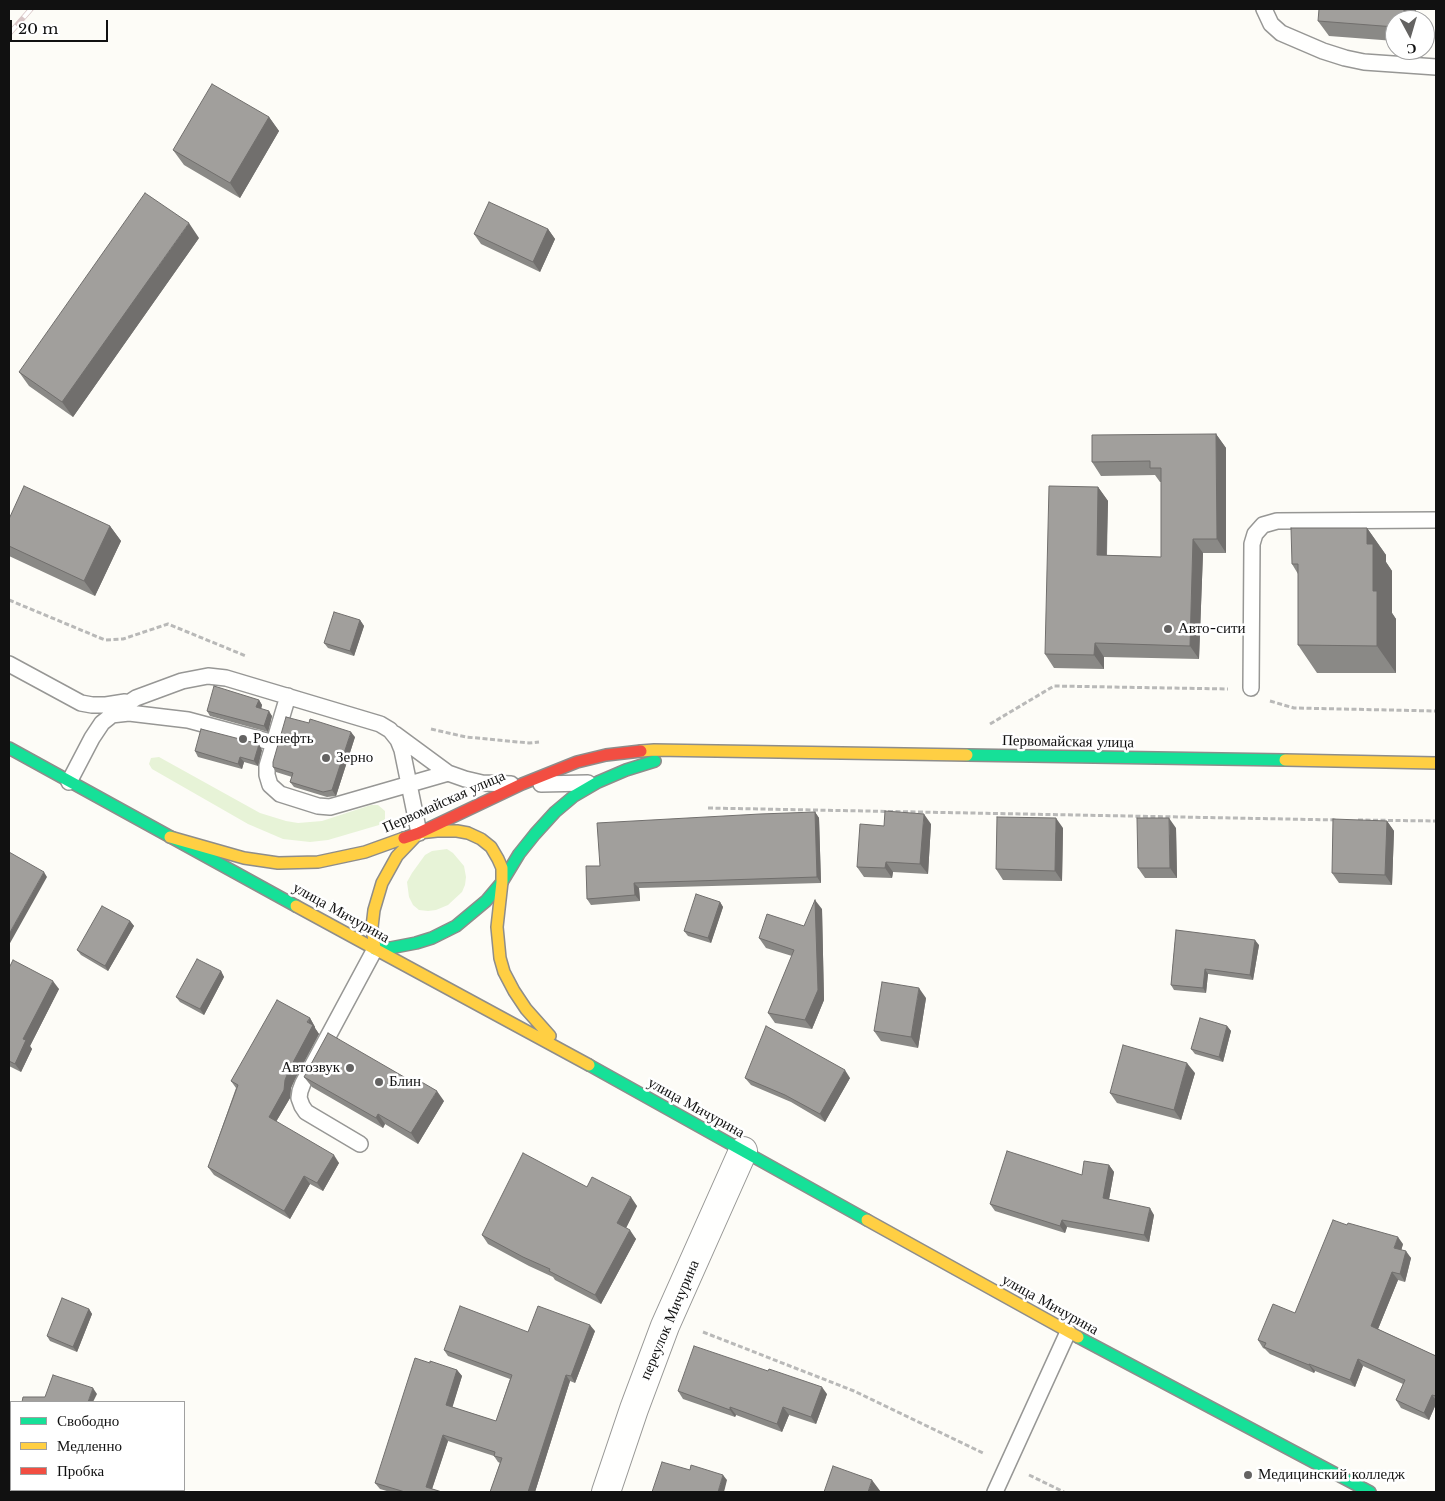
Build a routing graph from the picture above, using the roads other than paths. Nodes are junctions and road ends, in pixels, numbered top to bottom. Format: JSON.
{"nodes":[{"id":1,"x":1264,"y":9,"type":"edge"},
{"id":2,"x":1436,"y":67,"type":"edge"},
{"id":3,"x":1436,"y":520,"type":"edge"},
{"id":4,"x":9,"y":664,"type":"edge"},
{"id":5,"x":1251,"y":688,"type":"dead end"},
{"id":6,"x":288,"y":696,"type":"junction"},
{"id":7,"x":136,"y":698,"type":"junction"},
{"id":8,"x":81,"y":703,"type":"junction"},
{"id":9,"x":111,"y":715,"type":"junction"},
{"id":10,"x":390,"y":730,"type":"junction"},
{"id":11,"x":92,"y":738,"type":"junction"},
{"id":12,"x":274,"y":743,"type":"junction"},
{"id":13,"x":9,"y":748,"type":"edge"},
{"id":14,"x":700,"y":750,"type":"junction"},
{"id":15,"x":1436,"y":763,"type":"edge"},
{"id":16,"x":448,"y":773,"type":"junction"},
{"id":17,"x":69,"y":782,"type":"junction"},
{"id":18,"x":598,"y":782,"type":"junction"},
{"id":19,"x":408,"y":784,"type":"junction"},
{"id":20,"x":522,"y":784,"type":"junction"},
{"id":21,"x":419,"y":833,"type":"junction"},
{"id":22,"x":170,"y":837,"type":"junction"},
{"id":23,"x":502,"y":882,"type":"junction"},
{"id":24,"x":376,"y":949,"type":"junction"},
{"id":25,"x":564,"y":1052,"type":"junction"},
{"id":26,"x":360,"y":1144,"type":"dead end"},
{"id":27,"x":743,"y":1151,"type":"junction"},
{"id":28,"x":1068,"y":1332,"type":"junction"},
{"id":29,"x":606,"y":1492,"type":"edge"},
{"id":30,"x":995,"y":1492,"type":"edge"},
{"id":31,"x":1370,"y":1492,"type":"edge"}],
"edges":[{"from":1,"to":2,"type":"lane"},
{"from":3,"to":5,"type":"lane"},
{"from":4,"to":8,"type":"lane"},
{"from":6,"to":7,"type":"lane"},
{"from":6,"to":10,"type":"lane"},
{"from":6,"to":12,"type":"lane"},
{"from":7,"to":8,"type":"lane"},
{"from":7,"to":9,"type":"lane"},
{"from":8,"to":11,"type":"lane"},
{"from":9,"to":11,"type":"lane"},
{"from":9,"to":12,"type":"lane"},
{"from":10,"to":16,"type":"lane"},
{"from":10,"to":19,"type":"lane"},
{"from":11,"to":17,"type":"lane"},
{"from":12,"to":19,"type":"lane"},
{"from":13,"to":17,"type":"main road","name":"улица Мичурина"},
{"from":14,"to":15,"type":"main road","name":"Первомайская улица"},
{"from":14,"to":18,"type":"main road","name":"Первомайская улица"},
{"from":14,"to":20,"type":"main road","name":"Первомайская улица"},
{"from":16,"to":19,"type":"lane"},
{"from":16,"to":20,"type":"lane"},
{"from":17,"to":22,"type":"main road","name":"улица Мичурина"},
{"from":18,"to":20,"type":"lane"},
{"from":18,"to":23,"type":"main road","name":"Первомайская улица"},
{"from":19,"to":21,"type":"lane"},
{"from":20,"to":21,"type":"main road","name":"Первомайская улица"},
{"from":21,"to":22,"type":"main road","name":"Первомайская улица"},
{"from":21,"to":23,"type":"main road"},
{"from":21,"to":24,"type":"main road"},
{"from":22,"to":24,"type":"main road","name":"улица Мичурина"},
{"from":23,"to":24,"type":"main road","name":"Первомайская улица"},
{"from":23,"to":25,"type":"main road"},
{"from":24,"to":25,"type":"main road","name":"улица Мичурина"},
{"from":24,"to":26,"type":"lane"},
{"from":25,"to":27,"type":"main road","name":"улица Мичурина"},
{"from":27,"to":28,"type":"main road","name":"улица Мичурина"},
{"from":27,"to":29,"type":"street","name":"переулок Мичурина"},
{"from":28,"to":30,"type":"lane"},
{"from":28,"to":31,"type":"main road","name":"улица Мичурина"}]}
